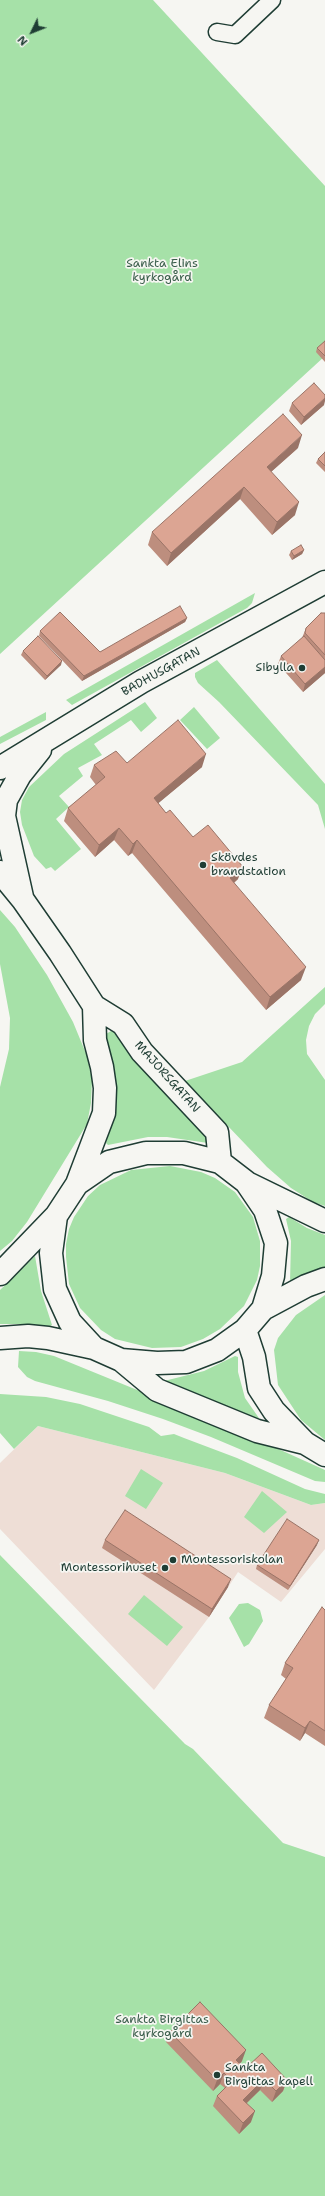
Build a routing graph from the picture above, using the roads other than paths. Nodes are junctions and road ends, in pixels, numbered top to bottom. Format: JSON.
{"nodes":[{"id":1,"x":272,"y":0,"type":"edge"},
{"id":2,"x":217,"y":32,"type":"dead end"},
{"id":3,"x":325,"y":582,"type":"edge"},
{"id":4,"x":46,"y":741,"type":"junction"},
{"id":5,"x":0,"y":768,"type":"edge"},
{"id":6,"x":0,"y":872,"type":"edge"},
{"id":7,"x":23,"y":900,"type":"junction"},
{"id":8,"x":94,"y":1006,"type":"junction"},
{"id":9,"x":220,"y":1162,"type":"junction"},
{"id":10,"x":246,"y":1182,"type":"junction"},
{"id":11,"x":76,"y":1184,"type":"junction"},
{"id":12,"x":56,"y":1216,"type":"junction"},
{"id":13,"x":325,"y":1221,"type":"edge"},
{"id":14,"x":0,"y":1274,"type":"edge"},
{"id":15,"x":325,"y":1279,"type":"edge"},
{"id":16,"x":263,"y":1309,"type":"junction"},
{"id":17,"x":245,"y":1330,"type":"junction"},
{"id":18,"x":0,"y":1338,"type":"edge"},
{"id":19,"x":94,"y":1348,"type":"junction"},
{"id":20,"x":121,"y":1360,"type":"junction"},
{"id":21,"x":305,"y":1443,"type":"junction"},
{"id":22,"x":325,"y":1455,"type":"edge"}],
"edges":[{"from":1,"to":2,"type":"street"},
{"from":3,"to":4,"type":"main road","name":"BADHUSGATAN"},
{"from":4,"to":5,"type":"main road","name":"BADHUSGATAN"},
{"from":4,"to":7,"type":"main road"},
{"from":6,"to":7,"type":"main road","name":"MAJORSGATAN"},
{"from":7,"to":8,"type":"main road","name":"MAJORSGATAN"},
{"from":8,"to":9,"type":"main road","name":"MAJORSGATAN"},
{"from":8,"to":11,"type":"main road"},
{"from":9,"to":10,"type":"main road"},
{"from":9,"to":11,"type":"main road"},
{"from":10,"to":13,"type":"main road"},
{"from":10,"to":16,"type":"main road"},
{"from":11,"to":12,"type":"main road"},
{"from":12,"to":14,"type":"main road"},
{"from":12,"to":19,"type":"main road"},
{"from":15,"to":16,"type":"main road"},
{"from":16,"to":17,"type":"main road"},
{"from":17,"to":20,"type":"main road"},
{"from":17,"to":21,"type":"main road"},
{"from":18,"to":19,"type":"main road"},
{"from":19,"to":20,"type":"main road"},
{"from":20,"to":21,"type":"main road"},
{"from":21,"to":22,"type":"main road"}]}
